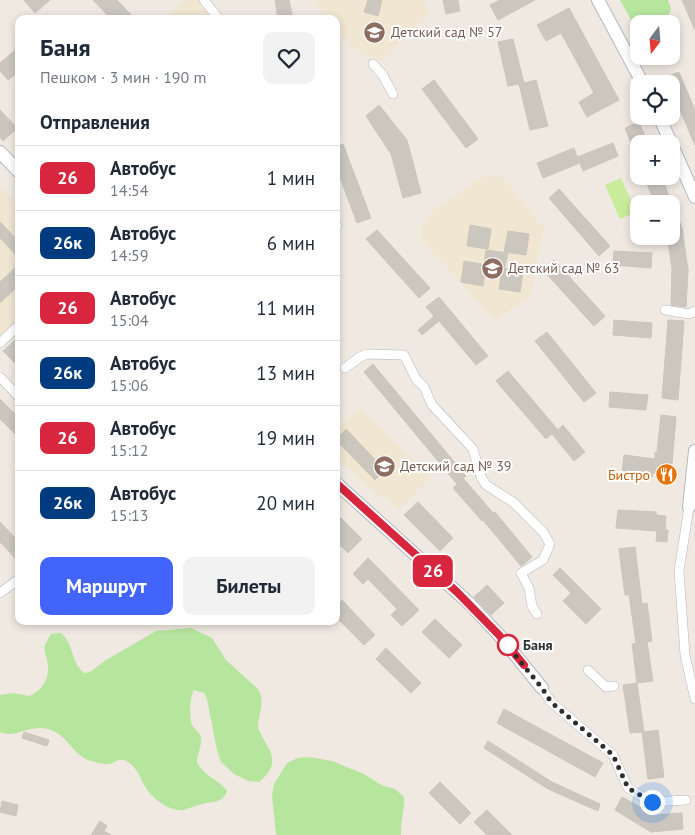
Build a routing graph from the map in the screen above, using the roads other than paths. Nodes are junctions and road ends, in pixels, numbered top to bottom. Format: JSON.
{"nodes":[{"id":1,"x":204,"y":0,"type":"edge"},
{"id":2,"x":598,"y":0,"type":"edge"},
{"id":3,"x":216,"y":15,"type":"edge"},
{"id":4,"x":373,"y":64,"type":"dead end"},
{"id":5,"x":638,"y":75,"type":"edge"},
{"id":6,"x":394,"y":94,"type":"dead end"},
{"id":7,"x":663,"y":125,"type":"edge"},
{"id":8,"x":0,"y":152,"type":"edge"},
{"id":9,"x":15,"y":168,"type":"edge"},
{"id":10,"x":695,"y":197,"type":"edge"},
{"id":11,"x":665,"y":310,"type":"dead end"},
{"id":12,"x":695,"y":311,"type":"edge"},
{"id":13,"x":15,"y":329,"type":"edge"},
{"id":14,"x":0,"y":343,"type":"edge"},
{"id":15,"x":345,"y":368,"type":"dead end"},
{"id":16,"x":0,"y":377,"type":"edge"},
{"id":17,"x":15,"y":393,"type":"edge"},
{"id":18,"x":695,"y":451,"type":"edge"},
{"id":19,"x":340,"y":487,"type":"edge"},
{"id":20,"x":689,"y":507,"type":"joint"},
{"id":21,"x":15,"y":582,"type":"edge"},
{"id":22,"x":0,"y":593,"type":"edge"},
{"id":23,"x":537,"y":614,"type":"dead end"},
{"id":24,"x":588,"y":670,"type":"dead end"},
{"id":25,"x":614,"y":686,"type":"dead end"},
{"id":26,"x":542,"y":688,"type":"joint"},
{"id":27,"x":695,"y":699,"type":"edge"},
{"id":28,"x":686,"y":800,"type":"dead end"}],
"edges":[{"from":1,"to":3,"type":"street"},
{"from":2,"to":5,"type":"street"},
{"from":4,"to":6,"type":"street"},
{"from":7,"to":10,"type":"street"},
{"from":8,"to":9,"type":"street"},
{"from":11,"to":12,"type":"street"},
{"from":13,"to":14,"type":"street"},
{"from":15,"to":23,"type":"street"},
{"from":16,"to":17,"type":"street"},
{"from":18,"to":20,"type":"street"},
{"from":19,"to":26,"type":"street"},
{"from":20,"to":27,"type":"street"},
{"from":21,"to":22,"type":"street"},
{"from":24,"to":25,"type":"street"},
{"from":26,"to":28,"type":"street"}]}
